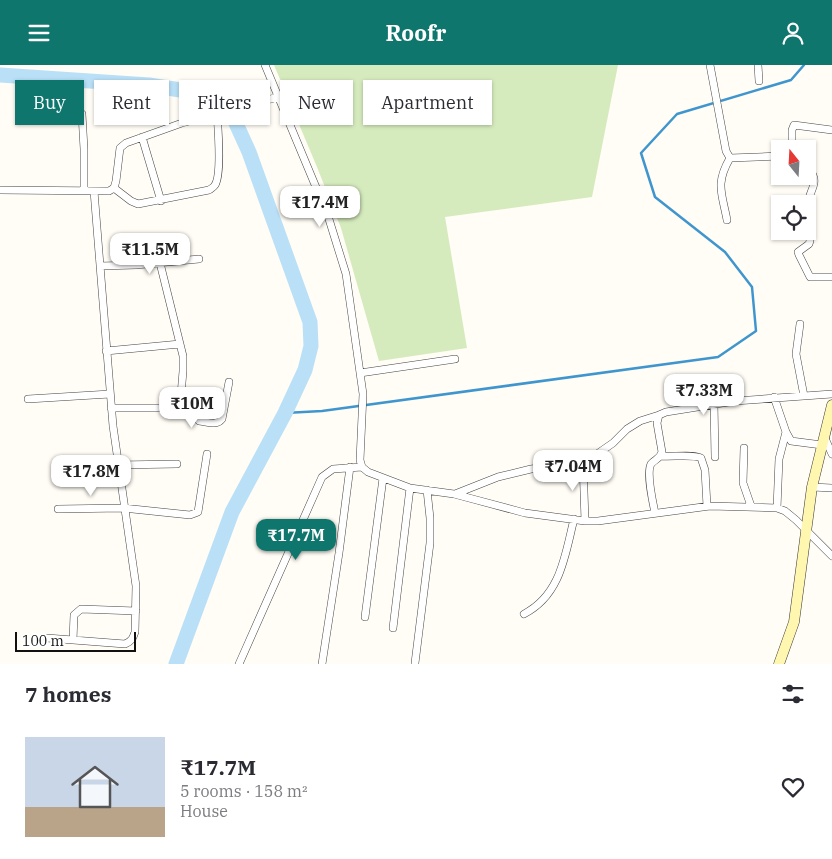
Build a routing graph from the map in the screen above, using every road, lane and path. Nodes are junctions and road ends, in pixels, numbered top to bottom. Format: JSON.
{"nodes":[{"id":1,"x":265,"y":65,"type":"edge"},
{"id":2,"x":710,"y":65,"type":"edge"},
{"id":3,"x":758,"y":65,"type":"edge"},
{"id":4,"x":759,"y":81,"type":"dead end"},
{"id":5,"x":278,"y":97,"type":"junction"},
{"id":6,"x":270,"y":99,"type":"edge"},
{"id":7,"x":179,"y":124,"type":"edge"},
{"id":8,"x":83,"y":125,"type":"edge"},
{"id":9,"x":220,"y":125,"type":"edge"},
{"id":10,"x":832,"y":130,"type":"edge"},
{"id":11,"x":142,"y":137,"type":"junction"},
{"id":12,"x":792,"y":140,"type":"edge"},
{"id":13,"x":771,"y":156,"type":"edge"},
{"id":14,"x":730,"y":158,"type":"junction"},
{"id":15,"x":813,"y":185,"type":"edge"},
{"id":16,"x":114,"y":188,"type":"junction"},
{"id":17,"x":0,"y":190,"type":"edge"},
{"id":18,"x":84,"y":191,"type":"junction"},
{"id":19,"x":94,"y":191,"type":"junction"},
{"id":20,"x":161,"y":201,"type":"junction"},
{"id":21,"x":727,"y":220,"type":"dead end"},
{"id":22,"x":199,"y":259,"type":"dead end"},
{"id":23,"x":160,"y":263,"type":"junction"},
{"id":24,"x":100,"y":266,"type":"junction"},
{"id":25,"x":832,"y":277,"type":"edge"},
{"id":26,"x":800,"y":325,"type":"dead end"},
{"id":27,"x":180,"y":344,"type":"junction"},
{"id":28,"x":106,"y":351,"type":"junction"},
{"id":29,"x":455,"y":359,"type":"dead end"},
{"id":30,"x":360,"y":373,"type":"junction"},
{"id":31,"x":229,"y":382,"type":"dead end"},
{"id":32,"x":110,"y":394,"type":"junction"},
{"id":33,"x":832,"y":394,"type":"edge"},
{"id":34,"x":804,"y":396,"type":"junction"},
{"id":35,"x":774,"y":397,"type":"junction"},
{"id":36,"x":28,"y":399,"type":"dead end"},
{"id":37,"x":714,"y":403,"type":"junction"},
{"id":38,"x":832,"y":405,"type":"edge"},
{"id":39,"x":111,"y":407,"type":"junction"},
{"id":40,"x":180,"y":407,"type":"junction"},
{"id":41,"x":659,"y":415,"type":"junction"},
{"id":42,"x":786,"y":432,"type":"junction"},
{"id":43,"x":823,"y":440,"type":"junction"},
{"id":44,"x":744,"y":448,"type":"dead end"},
{"id":45,"x":207,"y":454,"type":"dead end"},
{"id":46,"x":832,"y":454,"type":"edge"},
{"id":47,"x":661,"y":456,"type":"junction"},
{"id":48,"x":715,"y":457,"type":"dead end"},
{"id":49,"x":583,"y":462,"type":"junction"},
{"id":50,"x":177,"y":464,"type":"dead end"},
{"id":51,"x":118,"y":467,"type":"junction"},
{"id":52,"x":350,"y":467,"type":"junction"},
{"id":53,"x":362,"y":467,"type":"junction"},
{"id":54,"x":59,"y":472,"type":"dead end"},
{"id":55,"x":383,"y":478,"type":"junction"},
{"id":56,"x":812,"y":487,"type":"junction"},
{"id":57,"x":410,"y":488,"type":"junction"},
{"id":58,"x":832,"y":488,"type":"edge"},
{"id":59,"x":427,"y":491,"type":"junction"},
{"id":60,"x":454,"y":494,"type":"junction"},
{"id":61,"x":707,"y":506,"type":"junction"},
{"id":62,"x":751,"y":506,"type":"junction"},
{"id":63,"x":123,"y":508,"type":"junction"},
{"id":64,"x":777,"y":508,"type":"junction"},
{"id":65,"x":58,"y":509,"type":"dead end"},
{"id":66,"x":655,"y":513,"type":"junction"},
{"id":67,"x":574,"y":519,"type":"junction"},
{"id":68,"x":586,"y":521,"type":"junction"},
{"id":69,"x":806,"y":532,"type":"junction"},
{"id":70,"x":832,"y":556,"type":"edge"},
{"id":71,"x":136,"y":611,"type":"junction"},
{"id":72,"x":524,"y":614,"type":"dead end"},
{"id":73,"x":365,"y":617,"type":"dead end"},
{"id":74,"x":393,"y":628,"type":"dead end"},
{"id":75,"x":47,"y":639,"type":"dead end"},
{"id":76,"x":73,"y":640,"type":"junction"},
{"id":77,"x":415,"y":663,"type":"edge"},
{"id":78,"x":239,"y":664,"type":"edge"},
{"id":79,"x":322,"y":664,"type":"edge"},
{"id":80,"x":779,"y":664,"type":"edge"}],
"edges":[{"from":1,"to":5,"type":"street"},
{"from":2,"to":14,"type":"street"},
{"from":3,"to":4,"type":"street"},
{"from":5,"to":6,"type":"street"},
{"from":5,"to":30,"type":"street"},
{"from":7,"to":11,"type":"street"},
{"from":8,"to":18,"type":"street"},
{"from":9,"to":20,"type":"street"},
{"from":10,"to":12,"type":"street"},
{"from":11,"to":16,"type":"street"},
{"from":11,"to":20,"type":"street"},
{"from":13,"to":14,"type":"street"},
{"from":14,"to":21,"type":"street"},
{"from":15,"to":25,"type":"street"},
{"from":16,"to":19,"type":"street"},
{"from":16,"to":20,"type":"street"},
{"from":17,"to":18,"type":"street"},
{"from":18,"to":19,"type":"street"},
{"from":19,"to":24,"type":"street"},
{"from":22,"to":23,"type":"street"},
{"from":23,"to":24,"type":"street"},
{"from":23,"to":27,"type":"street"},
{"from":24,"to":28,"type":"street"},
{"from":26,"to":34,"type":"street"},
{"from":27,"to":28,"type":"street"},
{"from":27,"to":40,"type":"street"},
{"from":28,"to":32,"type":"street"},
{"from":29,"to":30,"type":"street"},
{"from":30,"to":53,"type":"street"},
{"from":31,"to":40,"type":"street"},
{"from":32,"to":36,"type":"street"},
{"from":32,"to":39,"type":"street"},
{"from":33,"to":34,"type":"street"},
{"from":34,"to":35,"type":"street"},
{"from":35,"to":37,"type":"street"},
{"from":35,"to":42,"type":"street"},
{"from":37,"to":41,"type":"street"},
{"from":37,"to":48,"type":"street"},
{"from":38,"to":43,"type":"street"},
{"from":39,"to":40,"type":"street"},
{"from":39,"to":51,"type":"street"},
{"from":41,"to":47,"type":"street"},
{"from":41,"to":49,"type":"street"},
{"from":42,"to":43,"type":"street"},
{"from":42,"to":64,"type":"street"},
{"from":43,"to":46,"type":"street"},
{"from":43,"to":56,"type":"street"},
{"from":44,"to":62,"type":"street"},
{"from":45,"to":63,"type":"street"},
{"from":47,"to":61,"type":"street"},
{"from":47,"to":66,"type":"street"},
{"from":49,"to":60,"type":"street"},
{"from":49,"to":68,"type":"street"},
{"from":50,"to":51,"type":"street"},
{"from":51,"to":54,"type":"street"},
{"from":51,"to":63,"type":"street"},
{"from":52,"to":53,"type":"street"},
{"from":52,"to":78,"type":"street"},
{"from":52,"to":79,"type":"street"},
{"from":53,"to":55,"type":"street"},
{"from":55,"to":57,"type":"street"},
{"from":55,"to":73,"type":"street"},
{"from":56,"to":58,"type":"street"},
{"from":56,"to":69,"type":"street"},
{"from":57,"to":59,"type":"street"},
{"from":57,"to":74,"type":"street"},
{"from":59,"to":60,"type":"street"},
{"from":59,"to":77,"type":"street"},
{"from":60,"to":67,"type":"street"},
{"from":61,"to":62,"type":"street"},
{"from":61,"to":66,"type":"street"},
{"from":62,"to":64,"type":"street"},
{"from":63,"to":65,"type":"street"},
{"from":63,"to":71,"type":"street"},
{"from":64,"to":69,"type":"street"},
{"from":66,"to":68,"type":"street"},
{"from":67,"to":68,"type":"street"},
{"from":67,"to":72,"type":"street"},
{"from":69,"to":70,"type":"street"},
{"from":69,"to":80,"type":"street"},
{"from":71,"to":76,"type":"street"},
{"from":71,"to":76,"type":"street"},
{"from":75,"to":76,"type":"street"}]}
